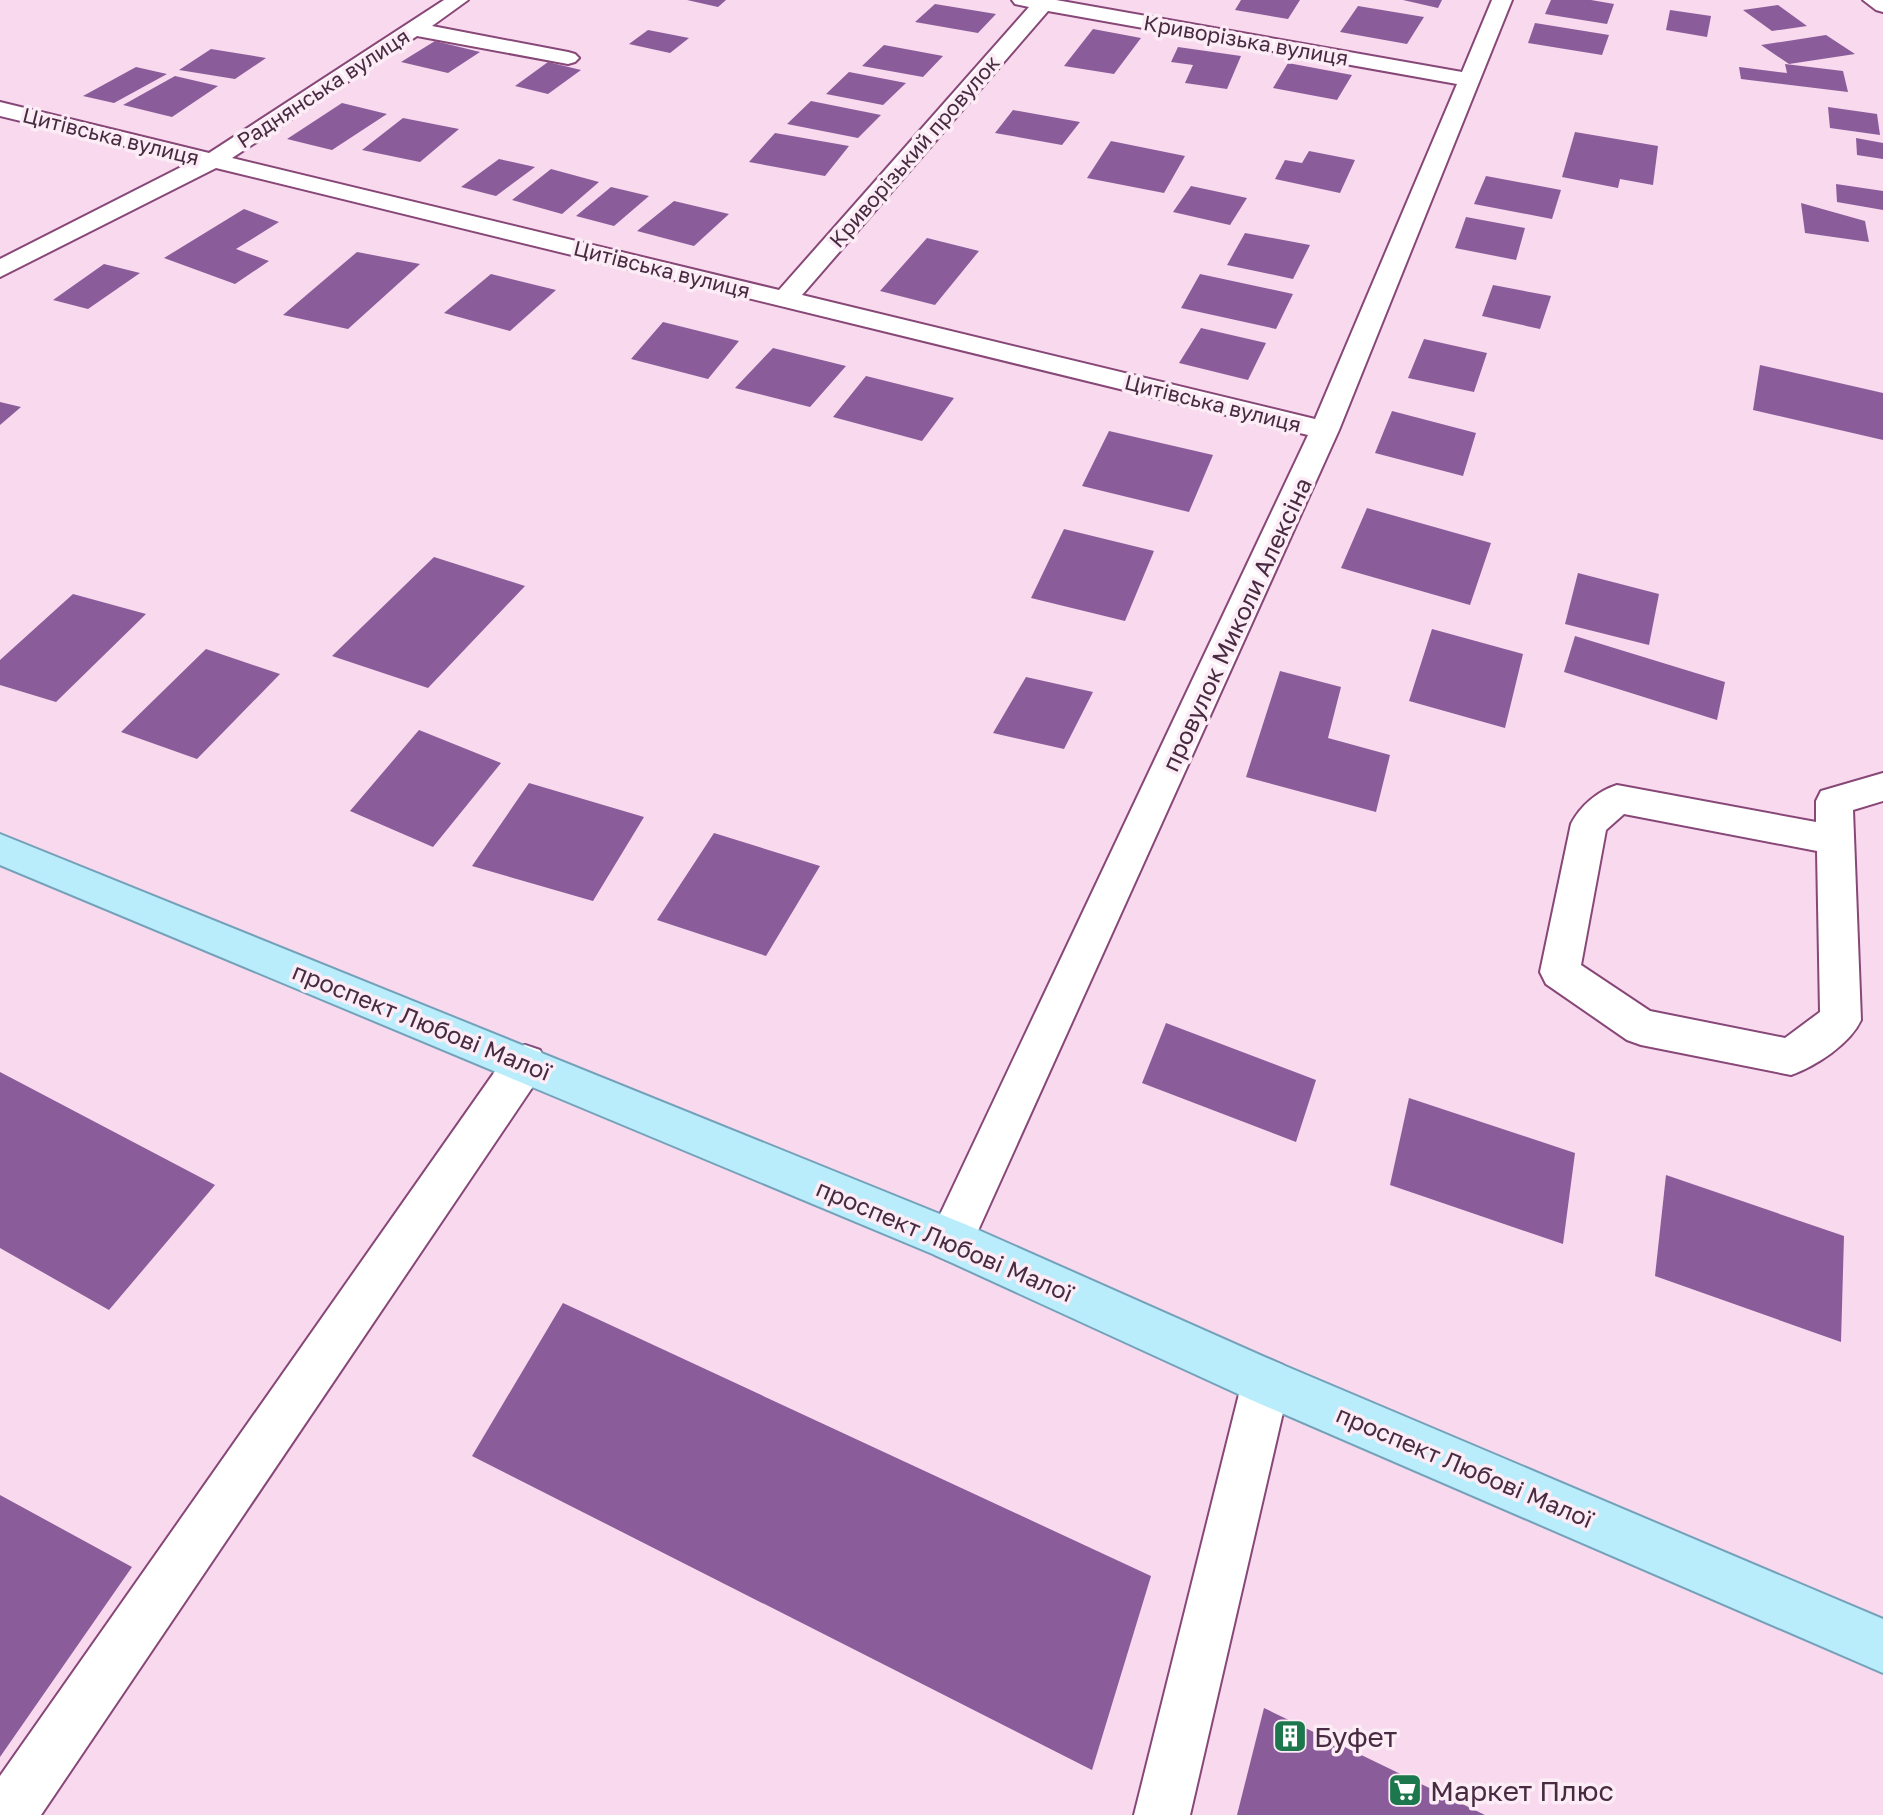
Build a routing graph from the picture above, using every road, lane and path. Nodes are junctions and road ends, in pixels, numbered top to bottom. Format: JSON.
{"nodes":[{"id":1,"x":458,"y":0,"type":"edge"},
{"id":2,"x":1502,"y":0,"type":"edge"},
{"id":3,"x":1873,"y":0,"type":"edge"},
{"id":4,"x":1033,"y":2,"type":"edge"},
{"id":5,"x":1883,"y":6,"type":"edge"},
{"id":6,"x":414,"y":29,"type":"junction"},
{"id":7,"x":568,"y":58,"type":"dead end"},
{"id":8,"x":1470,"y":80,"type":"junction"},
{"id":9,"x":0,"y":109,"type":"edge"},
{"id":10,"x":214,"y":160,"type":"junction"},
{"id":11,"x":0,"y":269,"type":"edge"},
{"id":12,"x":785,"y":299,"type":"junction"},
{"id":13,"x":1325,"y":430,"type":"junction"},
{"id":14,"x":1883,"y":787,"type":"edge"},
{"id":15,"x":1835,"y":840,"type":"junction"},
{"id":16,"x":0,"y":849,"type":"edge"},
{"id":17,"x":525,"y":1063,"type":"junction"},
{"id":18,"x":951,"y":1240,"type":"junction"},
{"id":19,"x":1266,"y":1382,"type":"junction"},
{"id":20,"x":1883,"y":1646,"type":"edge"},
{"id":21,"x":7,"y":1815,"type":"edge"},
{"id":22,"x":1162,"y":1815,"type":"edge"}],
"edges":[{"from":1,"to":6,"type":"street","name":"Раднянська вулиця"},
{"from":2,"to":8,"type":"street","name":"провулок Миколи Алексіна"},
{"from":3,"to":5,"type":"street"},
{"from":4,"to":8,"type":"street","name":"Криворізька вулиця"},
{"from":4,"to":12,"type":"street","name":"Криворізький провулок"},
{"from":6,"to":7,"type":"street"},
{"from":6,"to":10,"type":"street","name":"Раднянська вулиця"},
{"from":8,"to":13,"type":"street","name":"провулок Миколи Алексіна"},
{"from":9,"to":10,"type":"street","name":"Цитівська вулиця"},
{"from":10,"to":11,"type":"street","name":"Раднянська вулиця"},
{"from":10,"to":12,"type":"street","name":"Цитівська вулиця"},
{"from":12,"to":13,"type":"street","name":"Цитівська вулиця"},
{"from":13,"to":18,"type":"street","name":"провулок Миколи Алексіна"},
{"from":14,"to":15,"type":"street"},
{"from":15,"to":15,"type":"street"},
{"from":16,"to":17,"type":"main road","name":"проспект Любові Малої"},
{"from":17,"to":18,"type":"main road","name":"проспект Любові Малої"},
{"from":17,"to":21,"type":"street"},
{"from":18,"to":19,"type":"main road","name":"проспект Любові Малої"},
{"from":19,"to":20,"type":"main road","name":"проспект Любові Малої"},
{"from":19,"to":22,"type":"street"}]}
